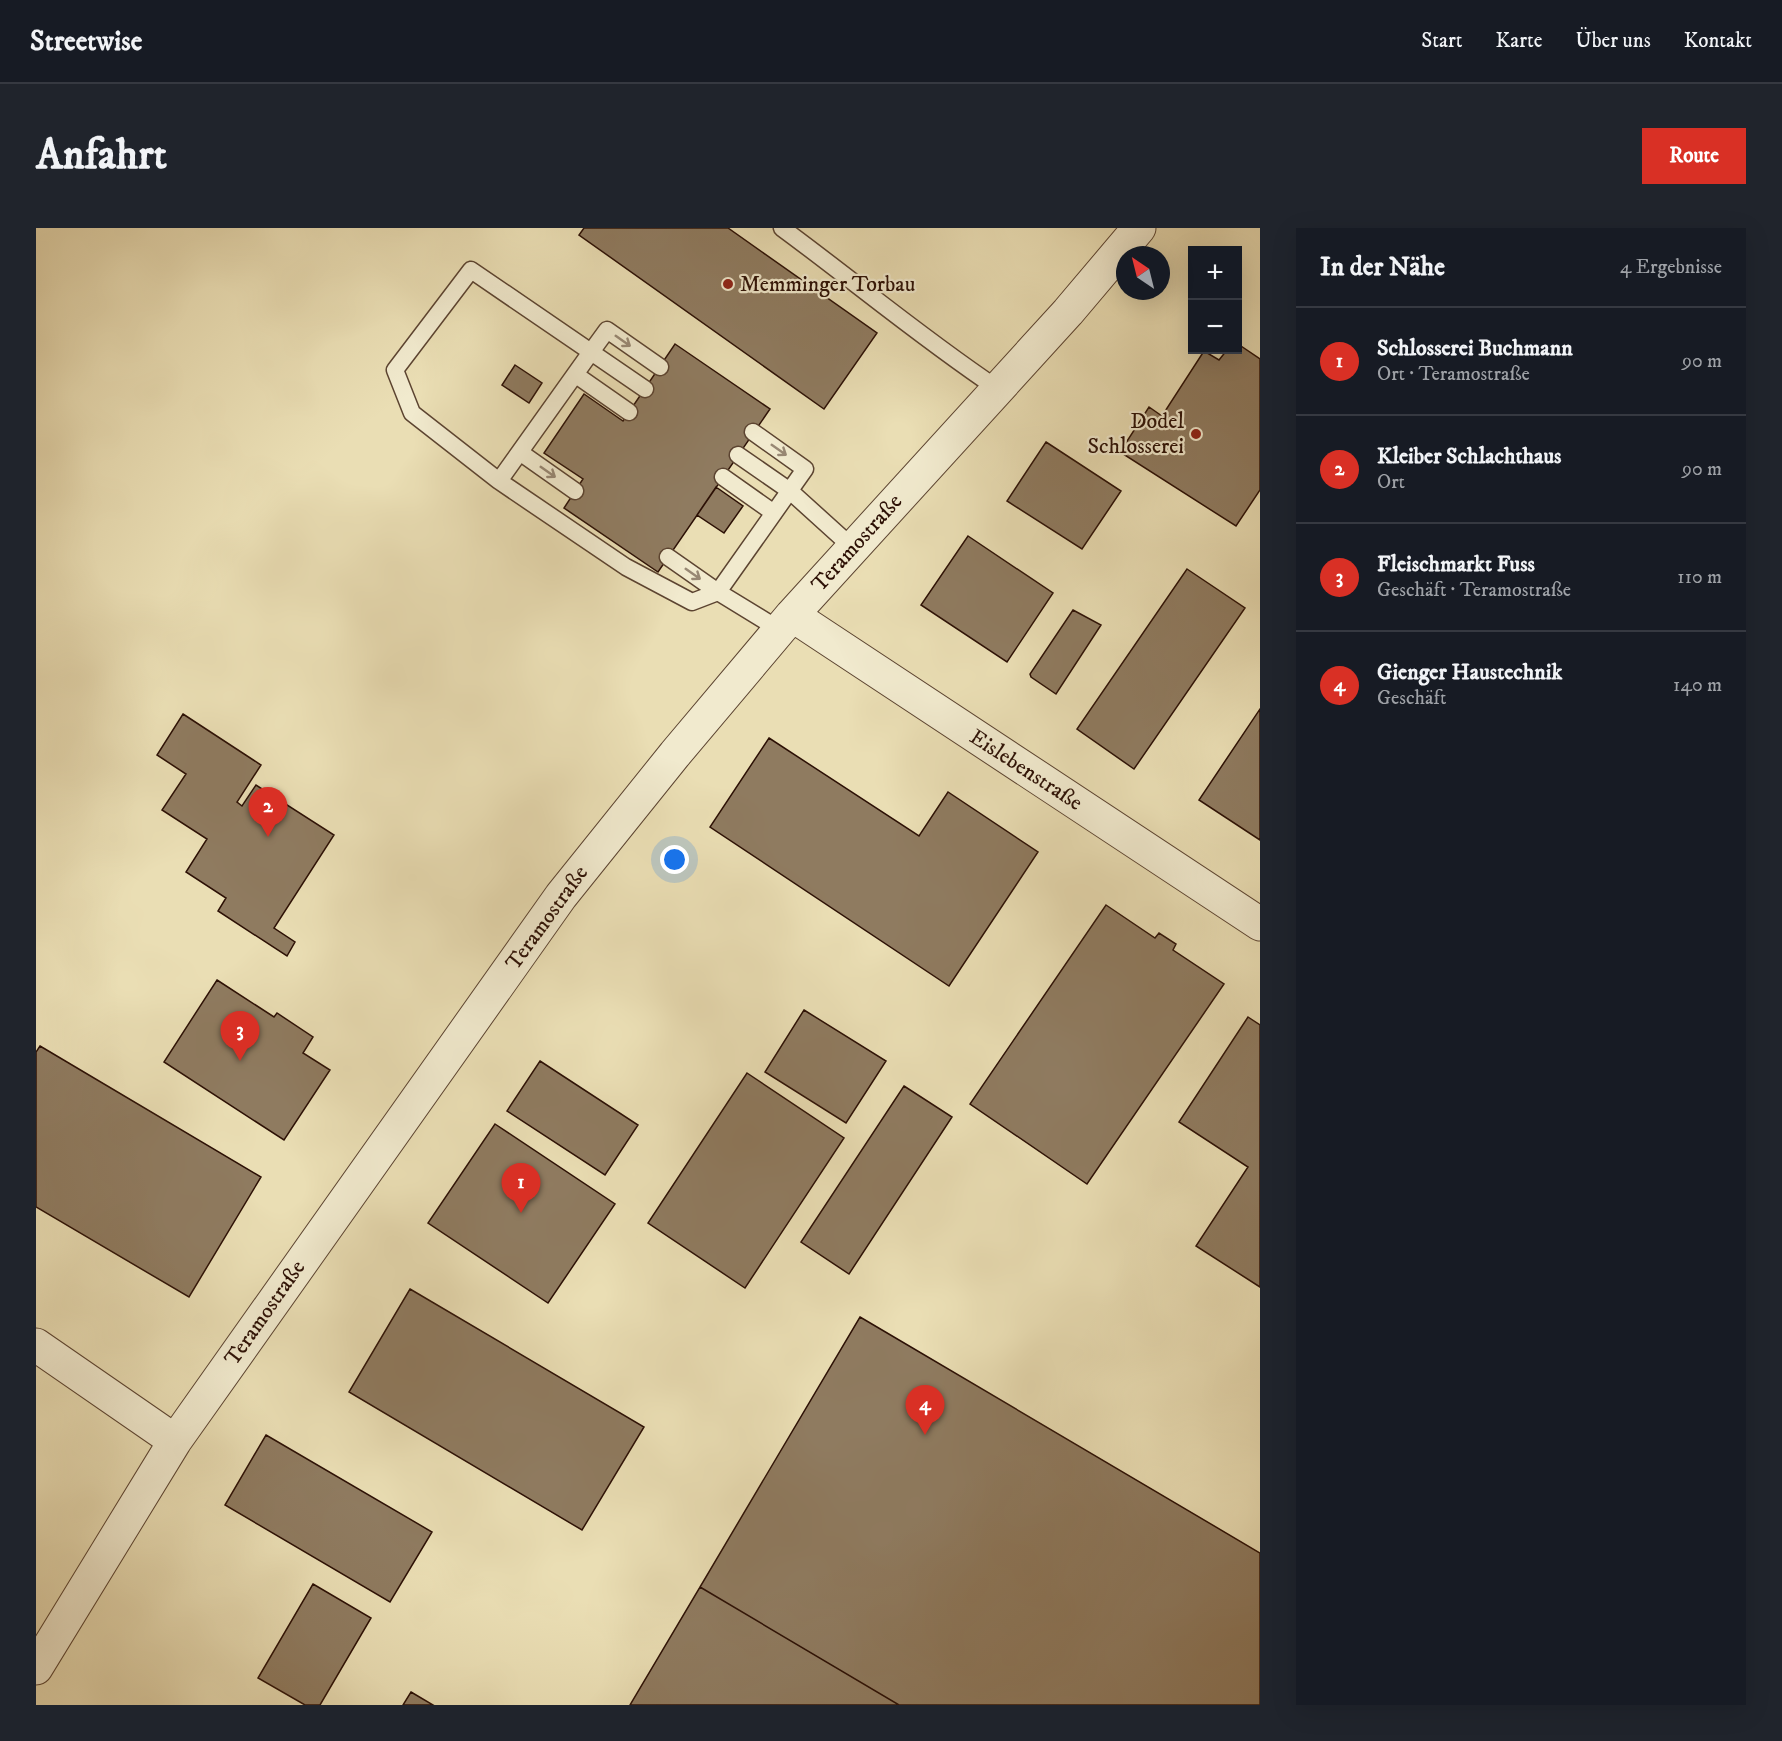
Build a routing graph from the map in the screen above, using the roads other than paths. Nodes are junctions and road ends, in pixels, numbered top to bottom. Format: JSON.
{"nodes":[{"id":1,"x":782,"y":228,"type":"edge"},
{"id":2,"x":1139,"y":228,"type":"edge"},
{"id":3,"x":591,"y":352,"type":"junction"},
{"id":4,"x":660,"y":367,"type":"dead end"},
{"id":5,"x":576,"y":375,"type":"junction"},
{"id":6,"x":645,"y":389,"type":"dead end"},
{"id":7,"x":998,"y":389,"type":"junction"},
{"id":8,"x":629,"y":412,"type":"dead end"},
{"id":9,"x":753,"y":432,"type":"dead end"},
{"id":10,"x":520,"y":453,"type":"junction"},
{"id":11,"x":738,"y":455,"type":"dead end"},
{"id":12,"x":723,"y":477,"type":"dead end"},
{"id":13,"x":499,"y":481,"type":"junction"},
{"id":14,"x":575,"y":491,"type":"dead end"},
{"id":15,"x":790,"y":491,"type":"junction"},
{"id":16,"x":774,"y":513,"type":"junction"},
{"id":17,"x":853,"y":548,"type":"junction"},
{"id":18,"x":668,"y":557,"type":"dead end"},
{"id":19,"x":718,"y":592,"type":"junction"},
{"id":20,"x":786,"y":622,"type":"junction"},
{"id":21,"x":1260,"y":924,"type":"edge"},
{"id":22,"x":36,"y":1345,"type":"edge"},
{"id":23,"x":175,"y":1441,"type":"junction"},
{"id":24,"x":36,"y":1668,"type":"edge"}],
"edges":[{"from":1,"to":7,"type":"lane"},
{"from":2,"to":7,"type":"street","name":"Teramostraße"},
{"from":3,"to":4,"type":"lane","one_way":true},
{"from":3,"to":5,"type":"lane"},
{"from":3,"to":6,"type":"lane"},
{"from":3,"to":13,"type":"lane"},
{"from":5,"to":8,"type":"lane"},
{"from":5,"to":10,"type":"lane"},
{"from":7,"to":17,"type":"street","name":"Teramostraße"},
{"from":9,"to":15,"type":"lane","one_way":true},
{"from":10,"to":13,"type":"lane"},
{"from":10,"to":14,"type":"lane","one_way":true},
{"from":11,"to":15,"type":"lane"},
{"from":12,"to":16,"type":"lane"},
{"from":13,"to":19,"type":"lane"},
{"from":15,"to":16,"type":"lane"},
{"from":15,"to":17,"type":"lane"},
{"from":16,"to":19,"type":"lane"},
{"from":17,"to":20,"type":"street","name":"Teramostraße"},
{"from":18,"to":19,"type":"lane","one_way":true},
{"from":19,"to":20,"type":"lane"},
{"from":20,"to":21,"type":"street","name":"Eislebenstraße"},
{"from":20,"to":23,"type":"street","name":"Teramostraße"},
{"from":22,"to":23,"type":"street"},
{"from":23,"to":24,"type":"street","name":"Teramostraße"}]}
